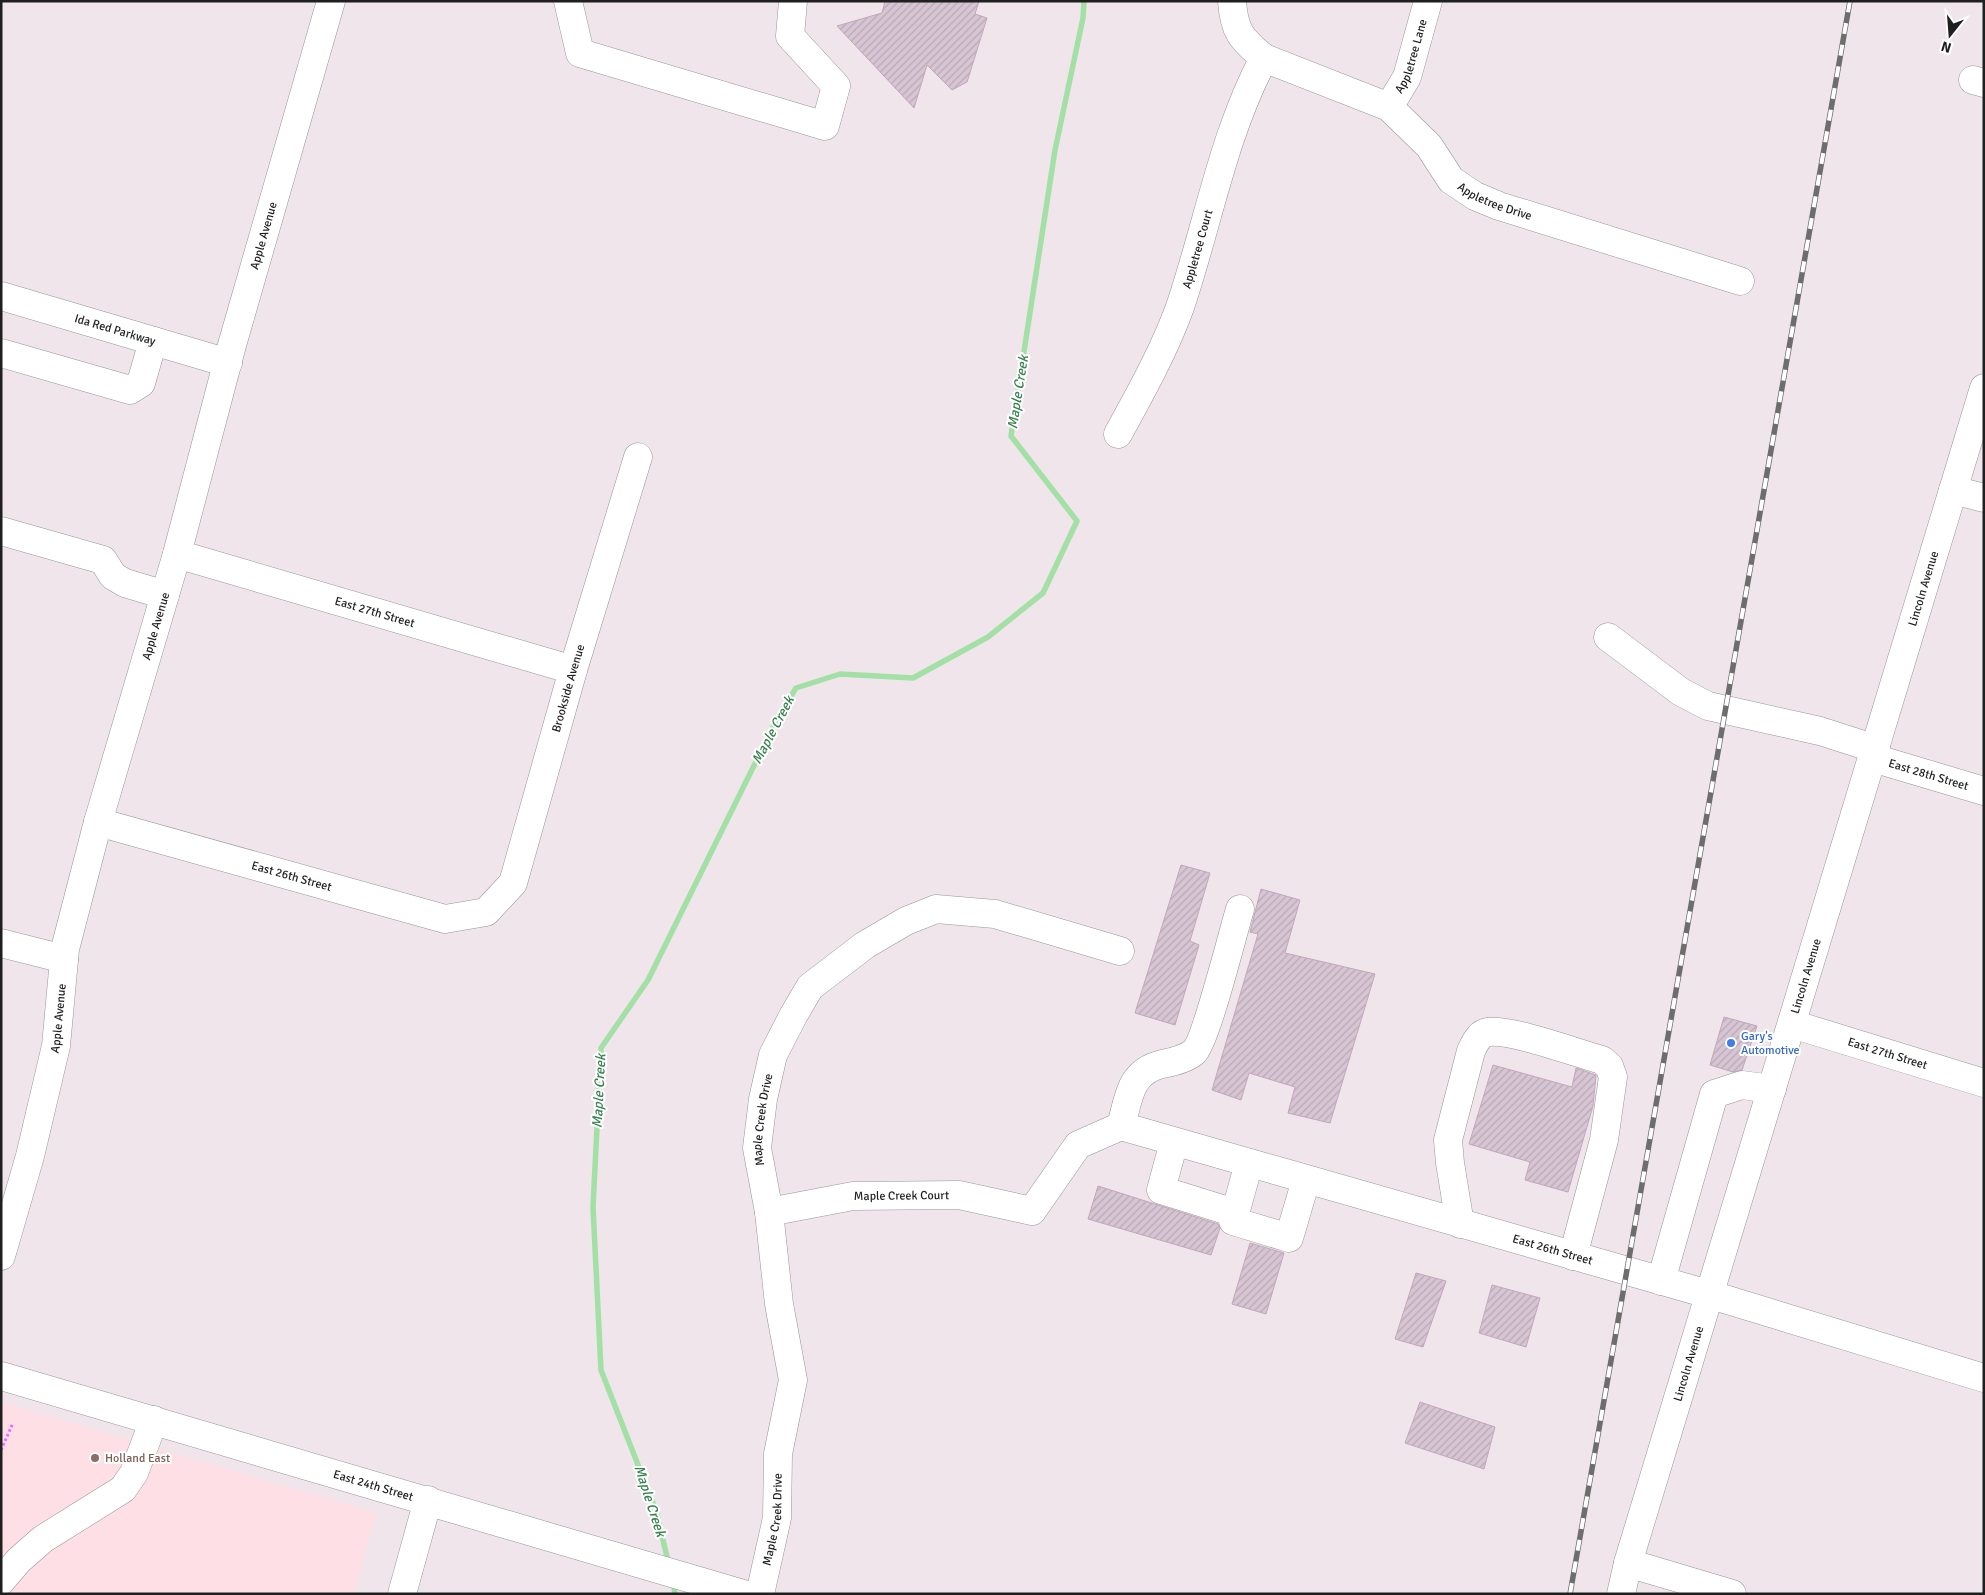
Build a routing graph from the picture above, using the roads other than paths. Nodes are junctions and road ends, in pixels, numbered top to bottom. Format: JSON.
{"nodes":[{"id":1,"x":331,"y":1,"type":"edge"},
{"id":2,"x":568,"y":1,"type":"edge"},
{"id":3,"x":793,"y":1,"type":"edge"},
{"id":4,"x":1232,"y":1,"type":"edge"},
{"id":5,"x":1428,"y":1,"type":"edge"},
{"id":6,"x":1264,"y":58,"type":"junction"},
{"id":7,"x":1389,"y":107,"type":"junction"},
{"id":8,"x":1740,"y":280,"type":"dead end"},
{"id":9,"x":1,"y":296,"type":"edge"},
{"id":10,"x":153,"y":341,"type":"junction"},
{"id":11,"x":1,"y":353,"type":"edge"},
{"id":12,"x":228,"y":363,"type":"junction"},
{"id":13,"x":1984,"y":388,"type":"edge"},
{"id":14,"x":1118,"y":434,"type":"dead end"},
{"id":15,"x":638,"y":457,"type":"dead end"},
{"id":16,"x":1953,"y":490,"type":"junction"},
{"id":17,"x":1984,"y":498,"type":"edge"},
{"id":18,"x":1,"y":531,"type":"edge"},
{"id":19,"x":177,"y":554,"type":"junction"},
{"id":20,"x":165,"y":595,"type":"junction"},
{"id":21,"x":1608,"y":637,"type":"dead end"},
{"id":22,"x":573,"y":670,"type":"junction"},
{"id":23,"x":1874,"y":753,"type":"junction"},
{"id":24,"x":1984,"y":791,"type":"edge"},
{"id":25,"x":98,"y":822,"type":"junction"},
{"id":26,"x":1240,"y":909,"type":"dead end"},
{"id":27,"x":486,"y":912,"type":"joint"},
{"id":28,"x":1,"y":942,"type":"edge"},
{"id":29,"x":1120,"y":951,"type":"dead end"},
{"id":30,"x":64,"y":959,"type":"junction"},
{"id":31,"x":1792,"y":1024,"type":"junction"},
{"id":32,"x":1984,"y":1082,"type":"edge"},
{"id":33,"x":1772,"y":1089,"type":"junction"},
{"id":34,"x":1121,"y":1126,"type":"junction"},
{"id":35,"x":1174,"y":1142,"type":"junction"},
{"id":36,"x":1249,"y":1163,"type":"junction"},
{"id":37,"x":1306,"y":1180,"type":"junction"},
{"id":38,"x":769,"y":1212,"type":"junction"},
{"id":39,"x":1235,"y":1213,"type":"junction"},
{"id":40,"x":1460,"y":1224,"type":"junction"},
{"id":41,"x":1,"y":1256,"type":"edge"},
{"id":42,"x":1573,"y":1256,"type":"junction"},
{"id":43,"x":1661,"y":1281,"type":"junction"},
{"id":44,"x":1708,"y":1294,"type":"junction"},
{"id":45,"x":1,"y":1376,"type":"edge"},
{"id":46,"x":1984,"y":1378,"type":"edge"},
{"id":47,"x":154,"y":1420,"type":"junction"},
{"id":48,"x":428,"y":1500,"type":"junction"},
{"id":49,"x":10,"y":1555,"type":"edge"},
{"id":50,"x":1628,"y":1563,"type":"junction"},
{"id":51,"x":1,"y":1581,"type":"edge"},
{"id":52,"x":402,"y":1594,"type":"edge"},
{"id":53,"x":744,"y":1594,"type":"edge"},
{"id":54,"x":760,"y":1594,"type":"edge"},
{"id":55,"x":1622,"y":1594,"type":"edge"},
{"id":56,"x":1732,"y":1594,"type":"edge"}],
"edges":[{"from":1,"to":12,"type":"street","name":"Apple Avenue"},
{"from":2,"to":3,"type":"street"},
{"from":4,"to":6,"type":"street","name":"Appletree Drive"},
{"from":5,"to":7,"type":"street","name":"Appletree Lane"},
{"from":6,"to":7,"type":"street","name":"Appletree Drive"},
{"from":6,"to":14,"type":"street","name":"Appletree Court"},
{"from":7,"to":8,"type":"street","name":"Appletree Drive"},
{"from":9,"to":10,"type":"street","name":"Ida Red Parkway"},
{"from":10,"to":11,"type":"street"},
{"from":10,"to":12,"type":"street","name":"Ida Red Parkway"},
{"from":12,"to":19,"type":"street","name":"Apple Avenue"},
{"from":13,"to":16,"type":"street","name":"Lincoln Avenue"},
{"from":15,"to":22,"type":"street","name":"Brookside Avenue"},
{"from":16,"to":17,"type":"street"},
{"from":16,"to":23,"type":"street","name":"Lincoln Avenue"},
{"from":18,"to":20,"type":"street"},
{"from":19,"to":20,"type":"street","name":"Apple Avenue"},
{"from":19,"to":22,"type":"street","name":"East 27th Street"},
{"from":20,"to":25,"type":"street","name":"Apple Avenue"},
{"from":21,"to":23,"type":"street","name":"East 28th Street"},
{"from":22,"to":27,"type":"street","name":"Brookside Avenue"},
{"from":23,"to":24,"type":"street","name":"East 28th Street"},
{"from":23,"to":31,"type":"street","name":"Lincoln Avenue"},
{"from":25,"to":27,"type":"street","name":"East 26th Street"},
{"from":25,"to":30,"type":"street","name":"Apple Avenue"},
{"from":26,"to":34,"type":"street"},
{"from":28,"to":30,"type":"street"},
{"from":29,"to":38,"type":"street","name":"Maple Creek Drive"},
{"from":30,"to":41,"type":"street","name":"Apple Avenue"},
{"from":31,"to":32,"type":"street","name":"East 27th Street"},
{"from":31,"to":33,"type":"street","name":"Lincoln Avenue"},
{"from":33,"to":43,"type":"street"},
{"from":33,"to":44,"type":"street","name":"Lincoln Avenue"},
{"from":34,"to":35,"type":"street","name":"East 26th Street"},
{"from":34,"to":38,"type":"street","name":"Maple Creek Court"},
{"from":35,"to":36,"type":"street","name":"East 26th Street"},
{"from":35,"to":39,"type":"street"},
{"from":36,"to":37,"type":"street","name":"East 26th Street"},
{"from":36,"to":39,"type":"street"},
{"from":37,"to":39,"type":"street"},
{"from":37,"to":40,"type":"street","name":"East 26th Street"},
{"from":38,"to":54,"type":"street","name":"Maple Creek Drive"},
{"from":40,"to":42,"type":"street","name":"East 26th Street"},
{"from":40,"to":42,"type":"street"},
{"from":42,"to":43,"type":"street","name":"East 26th Street"},
{"from":43,"to":44,"type":"street","name":"East 26th Street"},
{"from":44,"to":46,"type":"street","name":"East 26th Street"},
{"from":44,"to":50,"type":"street","name":"Lincoln Avenue"},
{"from":45,"to":47,"type":"street","name":"East 24th Street"},
{"from":47,"to":48,"type":"street","name":"East 24th Street"},
{"from":47,"to":49,"type":"street"},
{"from":48,"to":52,"type":"street"},
{"from":48,"to":53,"type":"street","name":"East 24th Street"},
{"from":49,"to":51,"type":"street"},
{"from":50,"to":55,"type":"street","name":"Lincoln Avenue"},
{"from":50,"to":56,"type":"street"}]}
